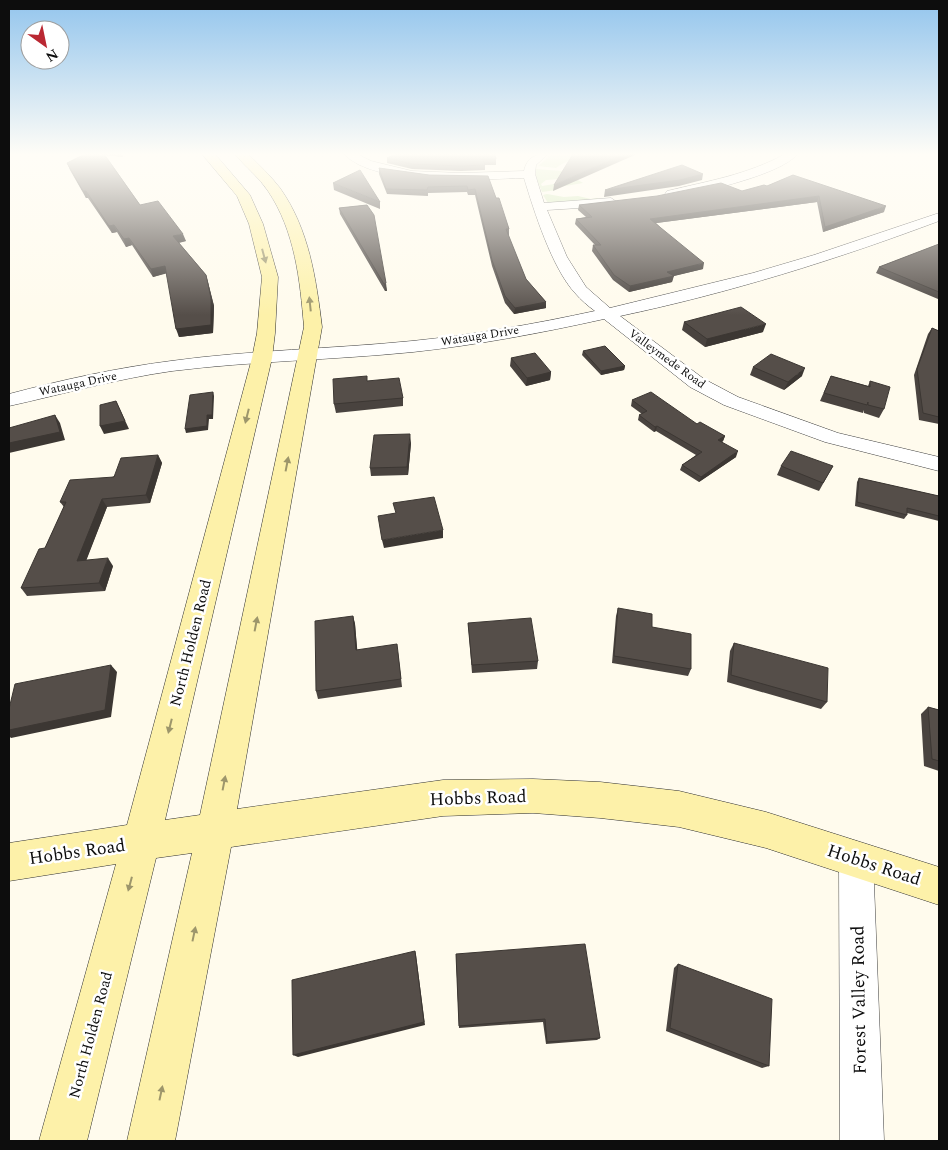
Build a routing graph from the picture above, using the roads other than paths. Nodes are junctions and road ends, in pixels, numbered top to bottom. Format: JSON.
{"nodes":[{"id":1,"x":539,"y":207,"type":"edge"},
{"id":2,"x":249,"y":208,"type":"edge"},
{"id":3,"x":285,"y":208,"type":"edge"},
{"id":4,"x":939,"y":217,"type":"edge"},
{"id":5,"x":607,"y":314,"type":"junction"},
{"id":6,"x":309,"y":355,"type":"junction"},
{"id":7,"x":262,"y":358,"type":"junction"},
{"id":8,"x":9,"y":400,"type":"edge"},
{"id":9,"x":939,"y":464,"type":"edge"},
{"id":10,"x":215,"y":831,"type":"junction"},
{"id":11,"x":141,"y":843,"type":"junction"},
{"id":12,"x":856,"y":858,"type":"junction"},
{"id":13,"x":9,"y":862,"type":"edge"},
{"id":14,"x":939,"y":886,"type":"edge"},
{"id":15,"x":64,"y":1141,"type":"edge"},
{"id":16,"x":151,"y":1141,"type":"edge"},
{"id":17,"x":862,"y":1141,"type":"edge"}],
"edges":[{"from":1,"to":5,"type":"street","name":"Valleymede Road"},
{"from":2,"to":7,"type":"main road","name":"North Holden Road","one_way":true},
{"from":6,"to":3,"type":"main road","one_way":true},
{"from":4,"to":5,"type":"street","name":"Watauga Drive"},
{"from":5,"to":6,"type":"street","name":"Watauga Drive"},
{"from":5,"to":9,"type":"street","name":"Valleymede Road"},
{"from":6,"to":7,"type":"street","name":"Watauga Drive"},
{"from":10,"to":6,"type":"main road","one_way":true},
{"from":7,"to":8,"type":"street","name":"Watauga Drive"},
{"from":7,"to":11,"type":"main road","name":"North Holden Road","one_way":true},
{"from":10,"to":11,"type":"main road","name":"Hobbs Road"},
{"from":10,"to":12,"type":"main road","name":"Hobbs Road"},
{"from":16,"to":10,"type":"main road","one_way":true},
{"from":11,"to":13,"type":"main road","name":"Hobbs Road"},
{"from":11,"to":15,"type":"main road","name":"North Holden Road","one_way":true},
{"from":12,"to":14,"type":"main road","name":"Hobbs Road"},
{"from":12,"to":17,"type":"street","name":"Forest Valley Road"}]}
